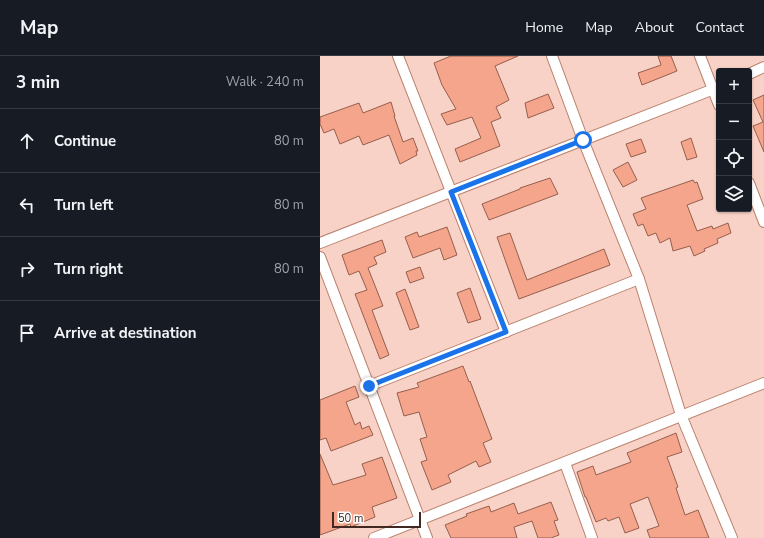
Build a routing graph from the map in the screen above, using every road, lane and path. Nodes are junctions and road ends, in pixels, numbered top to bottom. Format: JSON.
{"nodes":[{"id":1,"x":398,"y":56,"type":"edge"},
{"id":2,"x":552,"y":56,"type":"edge"},
{"id":3,"x":700,"y":56,"type":"edge"},
{"id":4,"x":764,"y":67,"type":"edge"},
{"id":5,"x":752,"y":73,"type":"edge"},
{"id":6,"x":716,"y":88,"type":"edge"},
{"id":7,"x":583,"y":140,"type":"junction"},
{"id":8,"x":752,"y":190,"type":"edge"},
{"id":9,"x":451,"y":192,"type":"junction"},
{"id":10,"x":763,"y":218,"type":"edge"},
{"id":11,"x":320,"y":243,"type":"edge"},
{"id":12,"x":320,"y":257,"type":"edge"},
{"id":13,"x":639,"y":279,"type":"junction"},
{"id":14,"x":506,"y":332,"type":"junction"},
{"id":15,"x":764,"y":383,"type":"edge"},
{"id":16,"x":369,"y":386,"type":"junction"},
{"id":17,"x":681,"y":415,"type":"junction"},
{"id":18,"x":564,"y":462,"type":"junction"},
{"id":19,"x":420,"y":520,"type":"junction"},
{"id":20,"x":374,"y":538,"type":"edge"},
{"id":21,"x":427,"y":538,"type":"edge"},
{"id":22,"x":592,"y":538,"type":"edge"},
{"id":23,"x":732,"y":538,"type":"edge"}],
"edges":[{"from":1,"to":9,"type":"street"},
{"from":2,"to":7,"type":"street"},
{"from":3,"to":6,"type":"street"},
{"from":4,"to":5,"type":"street"},
{"from":6,"to":7,"type":"street"},
{"from":7,"to":9,"type":"street"},
{"from":7,"to":13,"type":"street"},
{"from":8,"to":10,"type":"street"},
{"from":9,"to":11,"type":"street"},
{"from":9,"to":14,"type":"street"},
{"from":12,"to":16,"type":"street"},
{"from":13,"to":14,"type":"street"},
{"from":13,"to":17,"type":"street"},
{"from":14,"to":16,"type":"street"},
{"from":15,"to":17,"type":"street"},
{"from":16,"to":19,"type":"street"},
{"from":17,"to":18,"type":"street"},
{"from":17,"to":23,"type":"street"},
{"from":18,"to":19,"type":"street"},
{"from":18,"to":22,"type":"street"},
{"from":19,"to":20,"type":"street"},
{"from":19,"to":21,"type":"street"}]}
